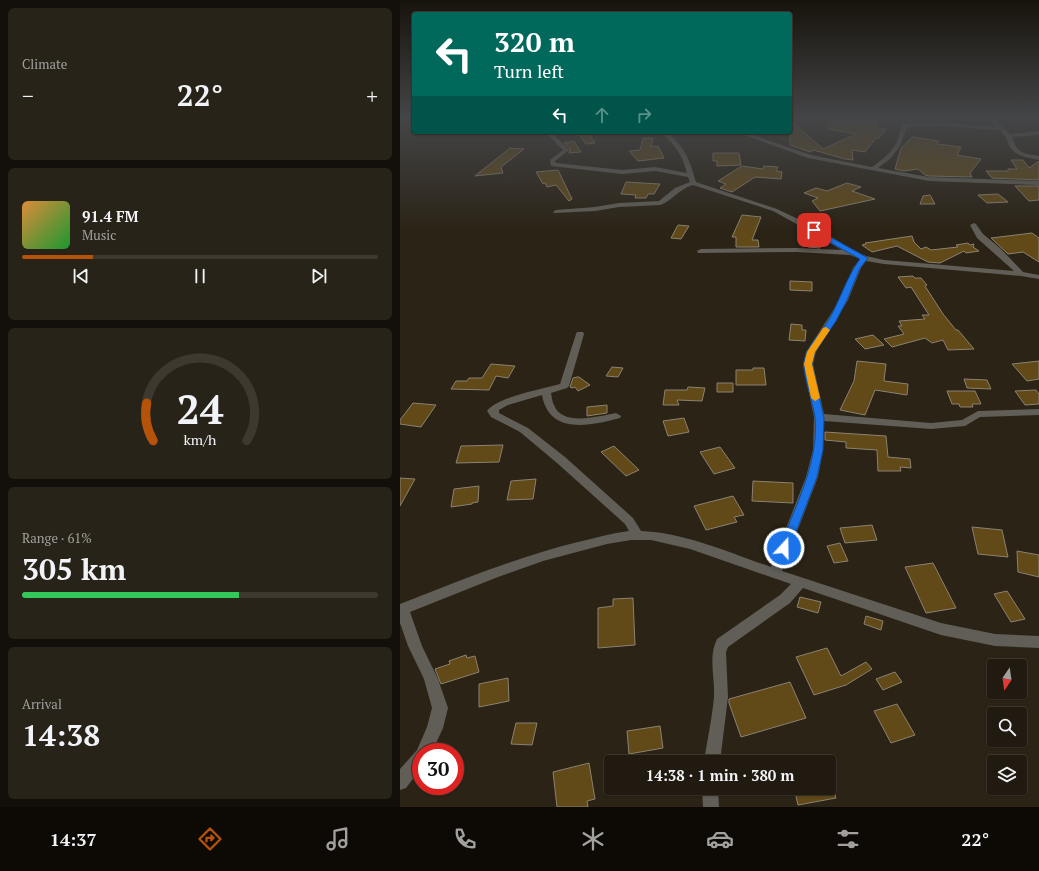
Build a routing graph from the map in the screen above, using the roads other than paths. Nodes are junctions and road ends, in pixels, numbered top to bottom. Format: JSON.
{"nodes":[{"id":1,"x":558,"y":157,"type":"edge"},
{"id":2,"x":685,"y":157,"type":"edge"},
{"id":3,"x":813,"y":157,"type":"edge"},
{"id":4,"x":888,"y":157,"type":"edge"},
{"id":5,"x":874,"y":168,"type":"junction"},
{"id":6,"x":691,"y":179,"type":"junction"},
{"id":7,"x":1039,"y":183,"type":"edge"},
{"id":8,"x":556,"y":212,"type":"dead end"},
{"id":9,"x":974,"y":225,"type":"dead end"},
{"id":10,"x":700,"y":251,"type":"dead end"},
{"id":11,"x":852,"y":253,"type":"junction"},
{"id":12,"x":864,"y":258,"type":"junction"},
{"id":13,"x":1021,"y":274,"type":"junction"},
{"id":14,"x":1039,"y":277,"type":"edge"},
{"id":15,"x":580,"y":334,"type":"dead end"},
{"id":16,"x":546,"y":392,"type":"junction"},
{"id":17,"x":1039,"y":412,"type":"edge"},
{"id":18,"x":616,"y":416,"type":"dead end"},
{"id":19,"x":819,"y":418,"type":"junction"},
{"id":20,"x":637,"y":535,"type":"junction"},
{"id":21,"x":775,"y":572,"type":"junction"},
{"id":22,"x":801,"y":582,"type":"junction"},
{"id":23,"x":401,"y":610,"type":"edge"},
{"id":24,"x":1039,"y":642,"type":"edge"},
{"id":25,"x":428,"y":743,"type":"edge"},
{"id":26,"x":713,"y":755,"type":"edge"},
{"id":27,"x":412,"y":767,"type":"edge"},
{"id":28,"x":400,"y":782,"type":"edge"},
{"id":29,"x":710,"y":795,"type":"edge"},
{"id":30,"x":711,"y":807,"type":"edge"}],
"edges":[{"from":1,"to":6,"type":"street"},
{"from":2,"to":6,"type":"street"},
{"from":3,"to":5,"type":"street"},
{"from":4,"to":5,"type":"street"},
{"from":5,"to":7,"type":"street"},
{"from":6,"to":8,"type":"street"},
{"from":6,"to":11,"type":"street"},
{"from":9,"to":13,"type":"street"},
{"from":10,"to":11,"type":"street"},
{"from":11,"to":12,"type":"street"},
{"from":12,"to":13,"type":"street"},
{"from":12,"to":19,"type":"street"},
{"from":13,"to":14,"type":"street"},
{"from":15,"to":16,"type":"street"},
{"from":16,"to":18,"type":"street"},
{"from":16,"to":20,"type":"street"},
{"from":17,"to":19,"type":"street"},
{"from":19,"to":21,"type":"street"},
{"from":20,"to":21,"type":"street"},
{"from":20,"to":23,"type":"street"},
{"from":21,"to":22,"type":"street"},
{"from":22,"to":24,"type":"street"},
{"from":22,"to":26,"type":"street"},
{"from":23,"to":25,"type":"street"},
{"from":27,"to":28,"type":"street"},
{"from":29,"to":30,"type":"street"}]}
